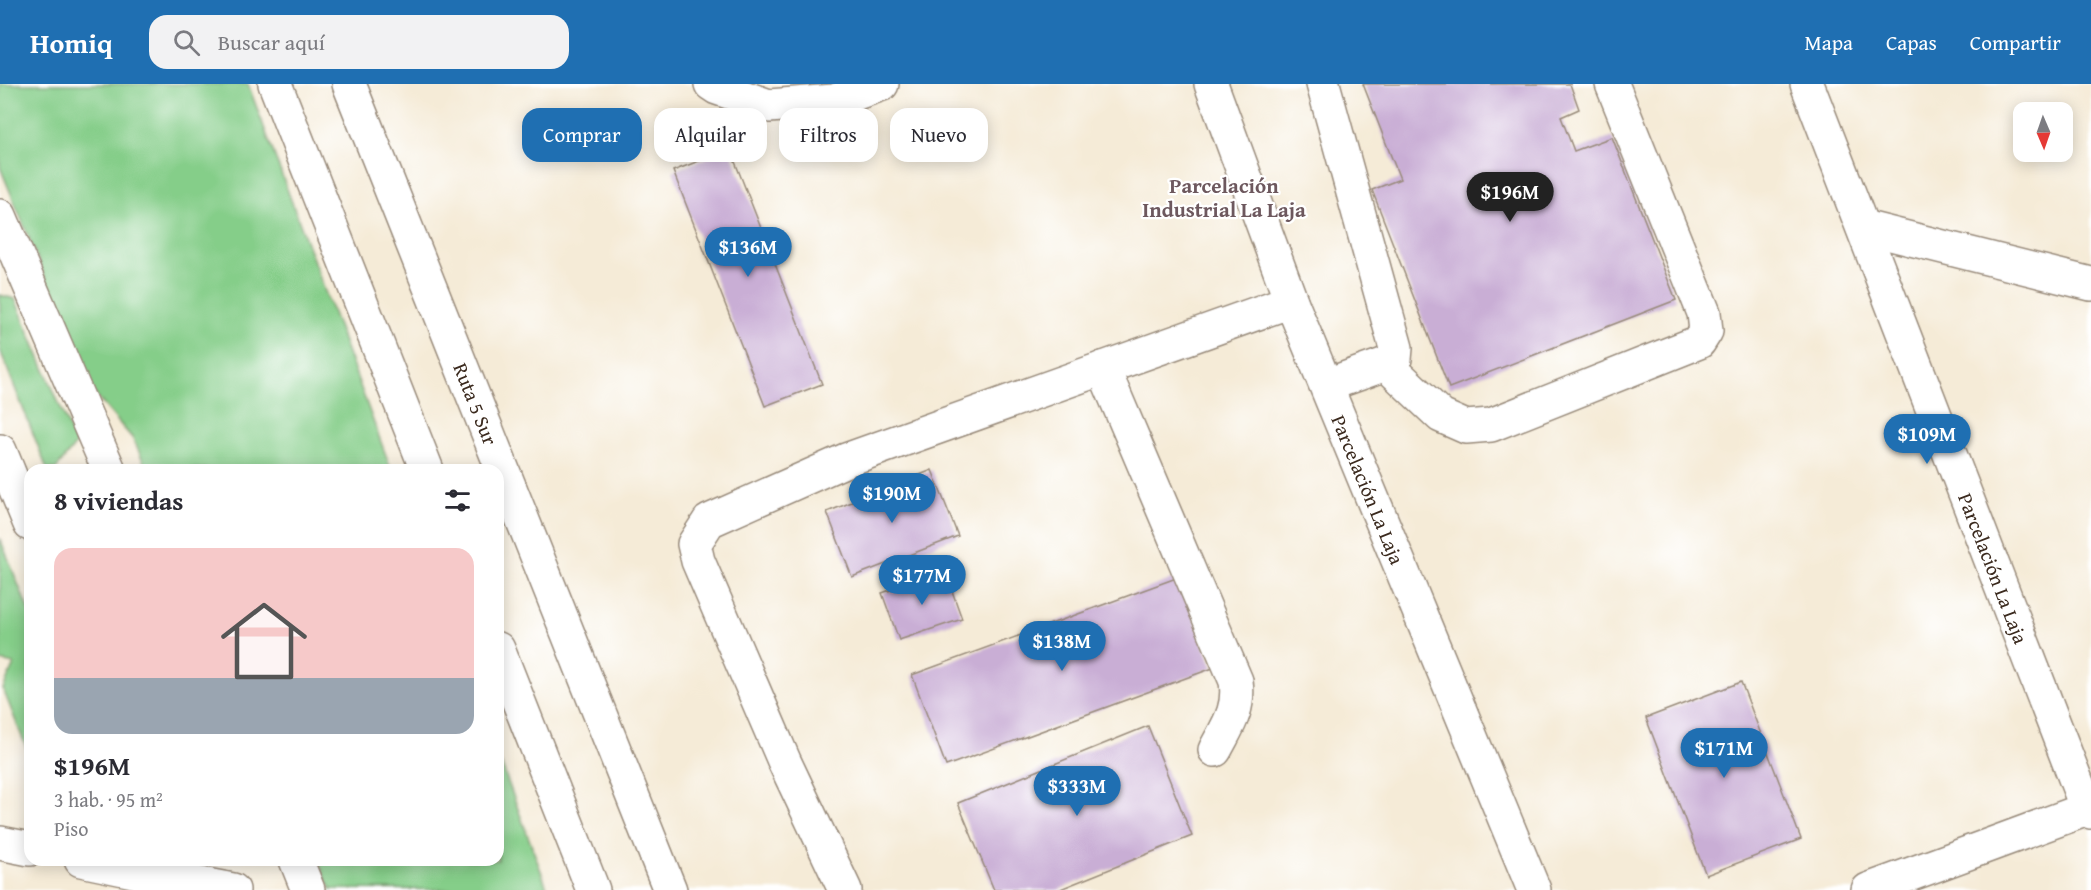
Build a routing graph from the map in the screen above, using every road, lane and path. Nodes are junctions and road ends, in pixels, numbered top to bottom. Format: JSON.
{"nodes":[{"id":1,"x":275,"y":84,"type":"edge"},
{"id":2,"x":349,"y":84,"type":"edge"},
{"id":3,"x":711,"y":84,"type":"edge"},
{"id":4,"x":882,"y":84,"type":"edge"},
{"id":5,"x":1211,"y":84,"type":"edge"},
{"id":6,"x":1323,"y":84,"type":"edge"},
{"id":7,"x":1612,"y":84,"type":"edge"},
{"id":8,"x":1807,"y":84,"type":"edge"},
{"id":9,"x":0,"y":216,"type":"edge"},
{"id":10,"x":1863,"y":227,"type":"junction"},
{"id":11,"x":10,"y":261,"type":"edge"},
{"id":12,"x":2091,"y":284,"type":"edge"},
{"id":13,"x":1291,"y":301,"type":"junction"},
{"id":14,"x":1386,"y":364,"type":"junction"},
{"id":15,"x":1103,"y":368,"type":"junction"},
{"id":16,"x":1327,"y":385,"type":"junction"},
{"id":17,"x":0,"y":451,"type":"edge"},
{"id":18,"x":106,"y":464,"type":"edge"},
{"id":19,"x":425,"y":464,"type":"edge"},
{"id":20,"x":500,"y":464,"type":"edge"},
{"id":21,"x":504,"y":473,"type":"edge"},
{"id":22,"x":24,"y":509,"type":"edge"},
{"id":23,"x":504,"y":664,"type":"edge"},
{"id":24,"x":1215,"y":750,"type":"dead end"},
{"id":25,"x":2089,"y":810,"type":"edge"},
{"id":26,"x":0,"y":843,"type":"edge"},
{"id":27,"x":24,"y":848,"type":"edge"},
{"id":28,"x":298,"y":866,"type":"edge"},
{"id":29,"x":145,"y":867,"type":"edge"},
{"id":30,"x":233,"y":890,"type":"edge"},
{"id":31,"x":308,"y":890,"type":"edge"},
{"id":32,"x":593,"y":890,"type":"edge"},
{"id":33,"x":670,"y":890,"type":"edge"},
{"id":34,"x":845,"y":890,"type":"edge"},
{"id":35,"x":1534,"y":890,"type":"edge"},
{"id":36,"x":1868,"y":890,"type":"edge"}],
"edges":[{"from":1,"to":19,"type":"main road"},
{"from":2,"to":20,"type":"main road","name":"Ruta 5 Sur"},
{"from":3,"to":4,"type":"main road"},
{"from":5,"to":13,"type":"main road","name":"Parcelación La Laja"},
{"from":6,"to":14,"type":"main road"},
{"from":7,"to":14,"type":"main road"},
{"from":8,"to":10,"type":"main road","name":"Parcelación La Laja"},
{"from":9,"to":11,"type":"main road"},
{"from":10,"to":12,"type":"main road"},
{"from":10,"to":25,"type":"main road","name":"Parcelación La Laja"},
{"from":11,"to":18,"type":"main road"},
{"from":13,"to":15,"type":"main road"},
{"from":13,"to":16,"type":"main road","name":"Parcelación La Laja"},
{"from":14,"to":16,"type":"main road"},
{"from":15,"to":24,"type":"main road"},
{"from":15,"to":34,"type":"main road"},
{"from":16,"to":35,"type":"main road","name":"Parcelación La Laja"},
{"from":17,"to":22,"type":"main road"},
{"from":21,"to":33,"type":"main road","name":"Ruta 5 Sur"},
{"from":23,"to":32,"type":"main road"},
{"from":25,"to":36,"type":"main road","name":"Parcelación La Laja"},
{"from":26,"to":27,"type":"main road"},
{"from":28,"to":31,"type":"main road"},
{"from":29,"to":30,"type":"main road"}]}
